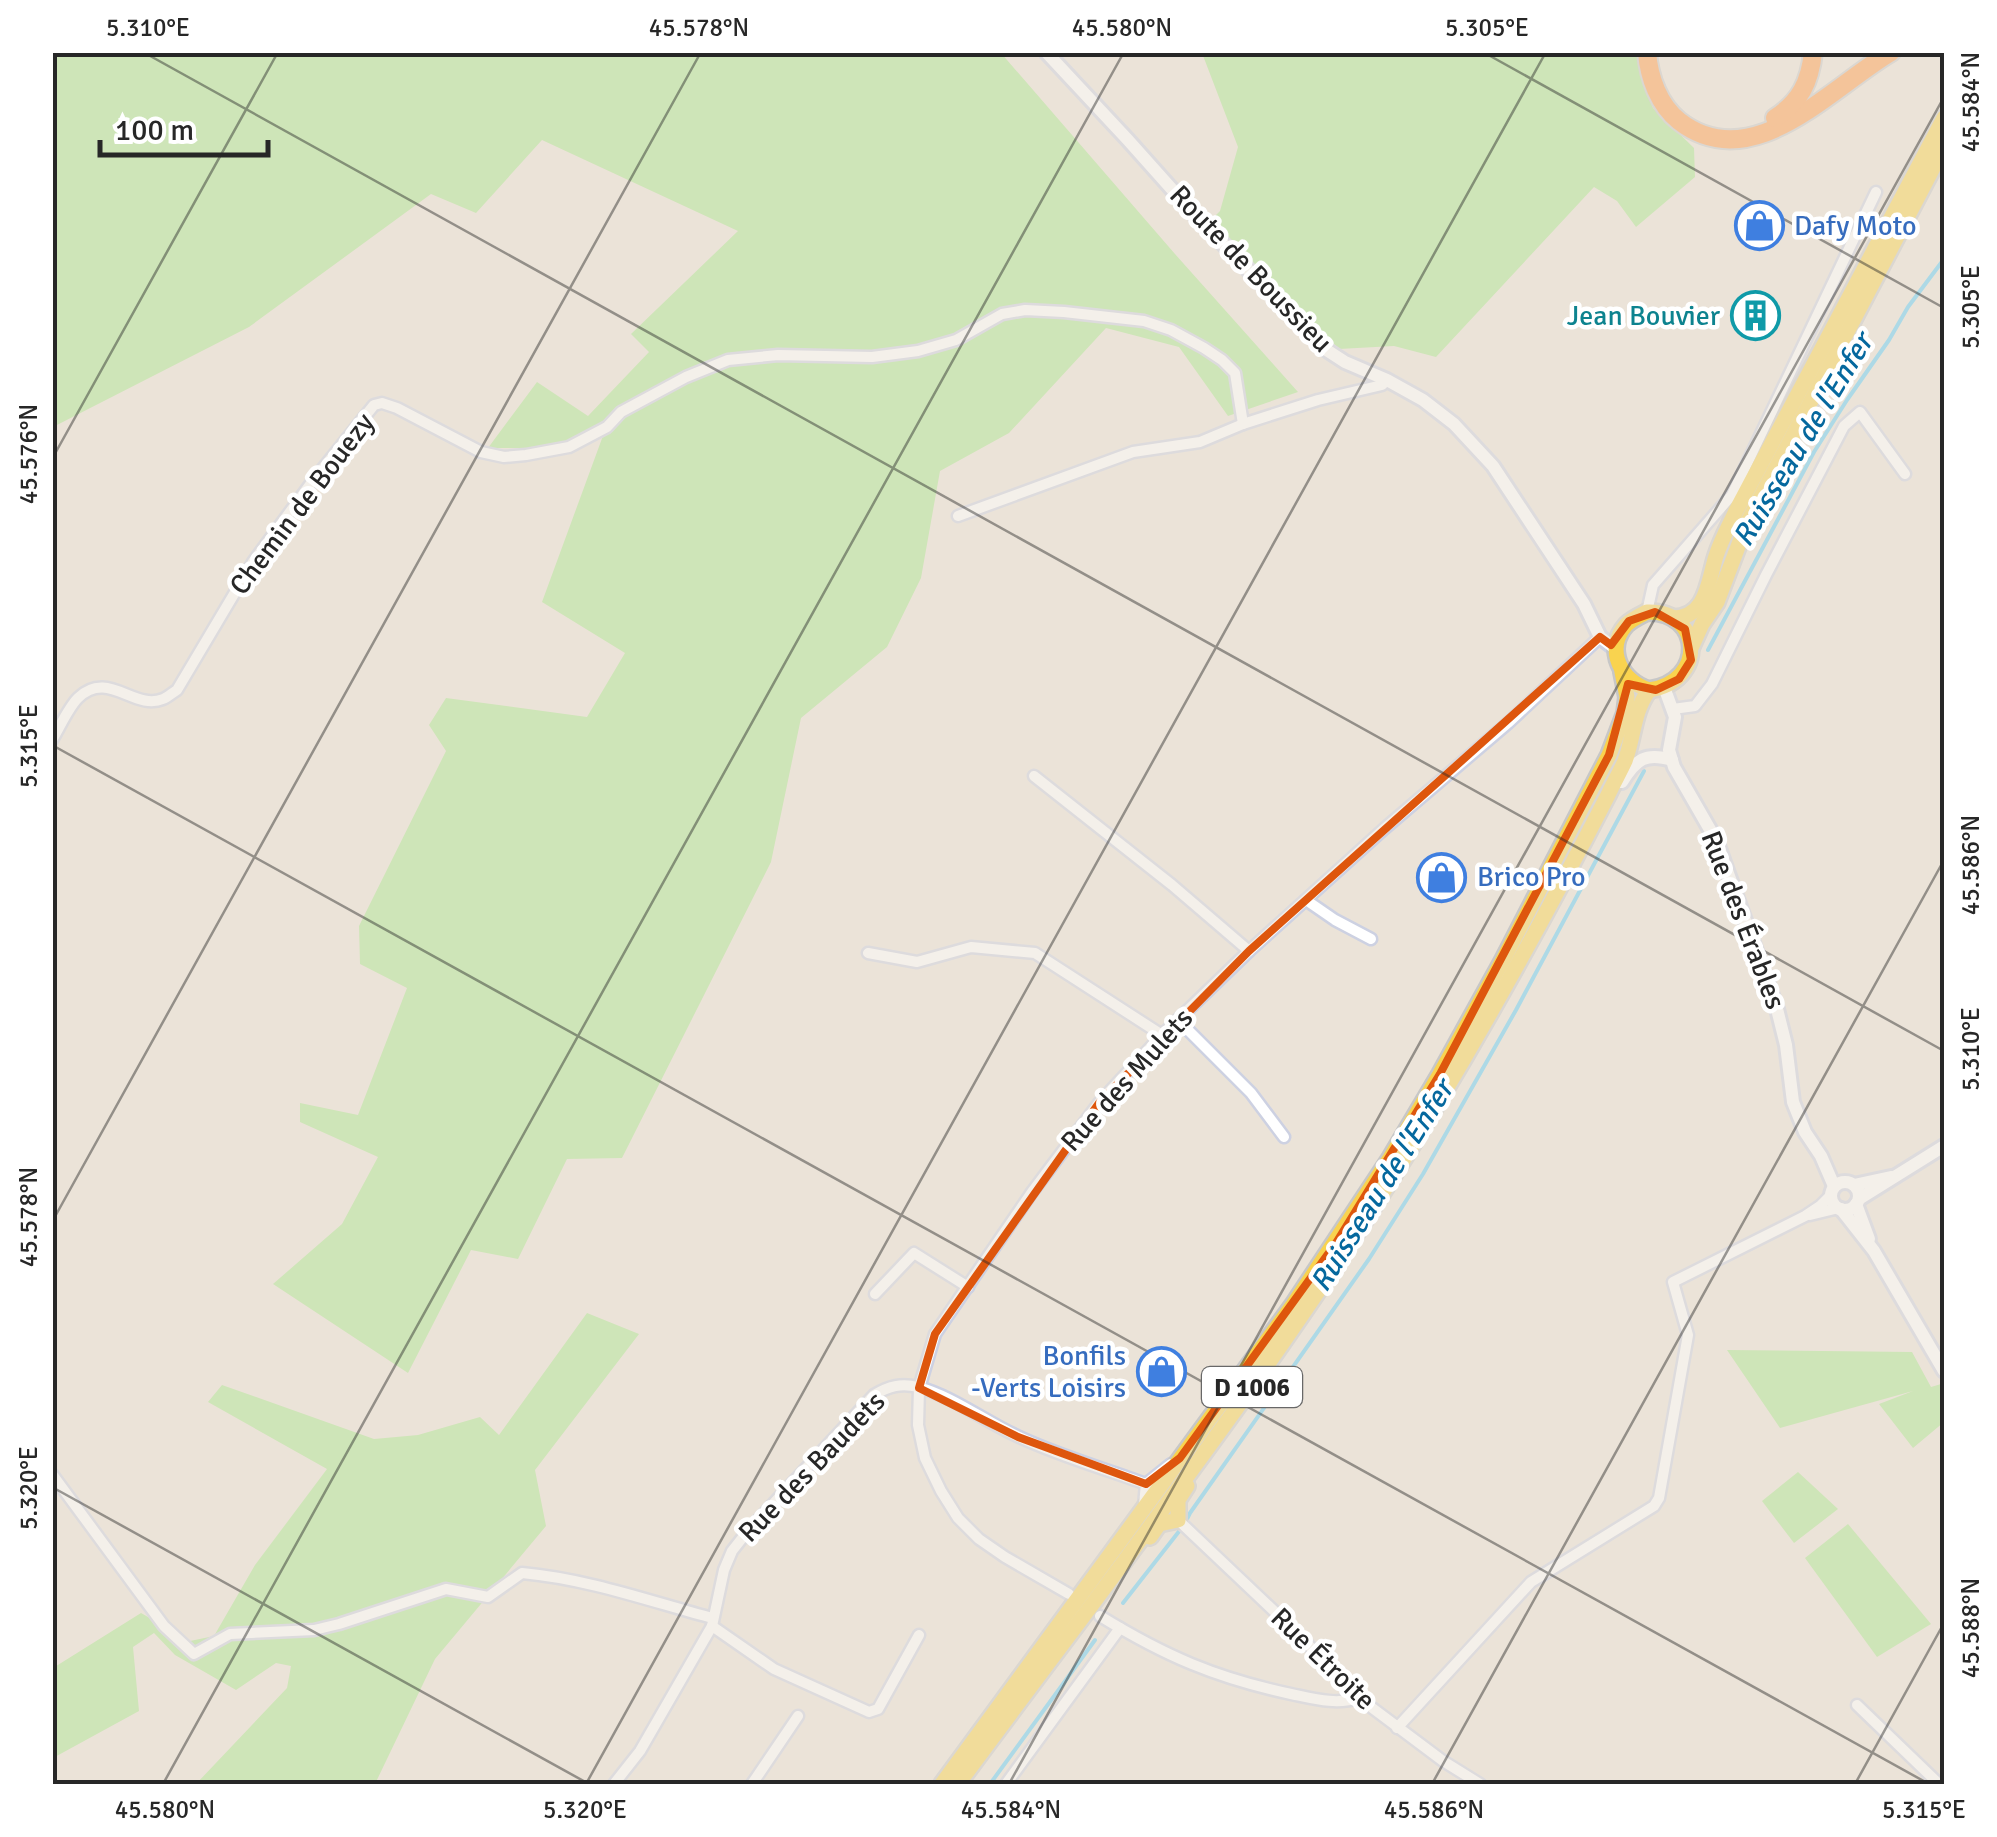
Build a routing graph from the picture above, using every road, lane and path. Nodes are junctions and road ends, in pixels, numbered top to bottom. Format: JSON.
{"nodes":[{"id":1,"x":1046,"y":52,"type":"edge"},
{"id":2,"x":1647,"y":52,"type":"edge"},
{"id":3,"x":1655,"y":52,"type":"edge"},
{"id":4,"x":1812,"y":52,"type":"edge"},
{"id":5,"x":1891,"y":52,"type":"edge"},
{"id":6,"x":1944,"y":118,"type":"edge"},
{"id":7,"x":1944,"y":147,"type":"edge"},
{"id":8,"x":1876,"y":192,"type":"dead end"},
{"id":9,"x":1387,"y":380,"type":"junction"},
{"id":10,"x":1242,"y":424,"type":"junction"},
{"id":11,"x":1905,"y":474,"type":"dead end"},
{"id":12,"x":958,"y":516,"type":"dead end"},
{"id":13,"x":1647,"y":612,"type":"junction"},
{"id":14,"x":1673,"y":618,"type":"junction"},
{"id":15,"x":1600,"y":637,"type":"junction"},
{"id":16,"x":1692,"y":646,"type":"junction"},
{"id":17,"x":1616,"y":649,"type":"junction"},
{"id":18,"x":1622,"y":672,"type":"junction"},
{"id":19,"x":1657,"y":689,"type":"junction"},
{"id":20,"x":1673,"y":709,"type":"junction"},
{"id":21,"x":52,"y":740,"type":"edge"},
{"id":22,"x":1672,"y":760,"type":"junction"},
{"id":23,"x":1034,"y":776,"type":"dead end"},
{"id":24,"x":1586,"y":838,"type":"junction"},
{"id":25,"x":1306,"y":900,"type":"junction"},
{"id":26,"x":1371,"y":939,"type":"dead end"},
{"id":27,"x":1249,"y":951,"type":"junction"},
{"id":28,"x":868,"y":954,"type":"dead end"},
{"id":29,"x":1178,"y":1020,"type":"junction"},
{"id":30,"x":1162,"y":1035,"type":"junction"},
{"id":31,"x":1284,"y":1136,"type":"dead end"},
{"id":32,"x":1944,"y":1146,"type":"edge"},
{"id":33,"x":1847,"y":1192,"type":"junction"},
{"id":34,"x":1840,"y":1209,"type":"junction"},
{"id":35,"x":1804,"y":1216,"type":"junction"},
{"id":36,"x":1874,"y":1251,"type":"junction"},
{"id":37,"x":968,"y":1287,"type":"junction"},
{"id":38,"x":876,"y":1294,"type":"dead end"},
{"id":39,"x":1944,"y":1371,"type":"edge"},
{"id":40,"x":919,"y":1388,"type":"junction"},
{"id":41,"x":1204,"y":1451,"type":"junction"},
{"id":42,"x":1180,"y":1458,"type":"junction"},
{"id":43,"x":52,"y":1474,"type":"edge"},
{"id":44,"x":1146,"y":1484,"type":"junction"},
{"id":45,"x":1143,"y":1510,"type":"junction"},
{"id":46,"x":1178,"y":1520,"type":"junction"},
{"id":47,"x":1115,"y":1571,"type":"junction"},
{"id":48,"x":1069,"y":1594,"type":"dead end"},
{"id":49,"x":1100,"y":1616,"type":"dead end"},
{"id":50,"x":712,"y":1622,"type":"junction"},
{"id":51,"x":1120,"y":1628,"type":"junction"},
{"id":52,"x":919,"y":1635,"type":"dead end"},
{"id":53,"x":1359,"y":1698,"type":"junction"},
{"id":54,"x":1857,"y":1704,"type":"dead end"},
{"id":55,"x":798,"y":1716,"type":"dead end"},
{"id":56,"x":1396,"y":1728,"type":"junction"},
{"id":57,"x":1935,"y":1781,"type":"edge"},
{"id":58,"x":614,"y":1784,"type":"edge"},
{"id":59,"x":752,"y":1784,"type":"edge"},
{"id":60,"x":942,"y":1784,"type":"edge"},
{"id":61,"x":958,"y":1784,"type":"edge"},
{"id":62,"x":1006,"y":1784,"type":"edge"},
{"id":63,"x":1480,"y":1784,"type":"edge"}],
"edges":[{"from":1,"to":9,"type":"street","name":"Route de Boussieu"},
{"from":2,"to":5,"type":"highway"},
{"from":3,"to":4,"type":"highway"},
{"from":6,"to":14,"type":"main road"},
{"from":7,"to":16,"type":"main road"},
{"from":8,"to":13,"type":"street"},
{"from":9,"to":10,"type":"street"},
{"from":9,"to":15,"type":"street","name":"Route de Boussieu"},
{"from":10,"to":12,"type":"street"},
{"from":10,"to":21,"type":"street","name":"Chemin de Bouezy"},
{"from":11,"to":20,"type":"street"},
{"from":13,"to":14,"type":"main road"},
{"from":13,"to":17,"type":"main road"},
{"from":14,"to":16,"type":"main road"},
{"from":15,"to":17,"type":"street","name":"Route de Boussieu"},
{"from":15,"to":25,"type":"street","name":"Rue des Mulets"},
{"from":16,"to":19,"type":"main road"},
{"from":17,"to":18,"type":"main road"},
{"from":18,"to":19,"type":"main road"},
{"from":18,"to":42,"type":"main road","number":"D 1006"},
{"from":19,"to":20,"type":"street","name":"Rue des Érables"},
{"from":19,"to":24,"type":"main road","number":"D 1006"},
{"from":20,"to":22,"type":"street","name":"Rue des Érables"},
{"from":22,"to":24,"type":"street"},
{"from":22,"to":33,"type":"street","name":"Rue des Érables"},
{"from":23,"to":27,"type":"street"},
{"from":24,"to":41,"type":"main road","number":"D 1006"},
{"from":25,"to":26,"type":"street"},
{"from":25,"to":27,"type":"street","name":"Rue des Mulets"},
{"from":27,"to":29,"type":"street","name":"Rue des Mulets"},
{"from":28,"to":30,"type":"street"},
{"from":29,"to":30,"type":"street","name":"Rue des Mulets"},
{"from":29,"to":31,"type":"street"},
{"from":30,"to":37,"type":"street","name":"Rue des Mulets"},
{"from":32,"to":33,"type":"street"},
{"from":33,"to":34,"type":"street"},
{"from":33,"to":35,"type":"street"},
{"from":33,"to":36,"type":"street"},
{"from":34,"to":35,"type":"street"},
{"from":34,"to":36,"type":"street"},
{"from":35,"to":56,"type":"street"},
{"from":36,"to":39,"type":"street"},
{"from":37,"to":38,"type":"street"},
{"from":37,"to":40,"type":"street","name":"Rue des Mulets"},
{"from":40,"to":44,"type":"street"},
{"from":40,"to":48,"type":"street","name":"Rue des Mulets"},
{"from":40,"to":50,"type":"street","name":"Rue des Baudets"},
{"from":41,"to":46,"type":"main road"},
{"from":41,"to":47,"type":"main road","number":"D 1006"},
{"from":42,"to":44,"type":"street"},
{"from":42,"to":45,"type":"main road","number":"D 1006"},
{"from":43,"to":50,"type":"street"},
{"from":44,"to":45,"type":"street"},
{"from":45,"to":60,"type":"main road","number":"D 1006"},
{"from":46,"to":47,"type":"main road"},
{"from":46,"to":53,"type":"street","name":"Rue Étroite"},
{"from":47,"to":61,"type":"main road","number":"D 1006"},
{"from":49,"to":51,"type":"street"},
{"from":50,"to":52,"type":"street"},
{"from":50,"to":58,"type":"street","name":"Rue des Baudets"},
{"from":51,"to":53,"type":"street"},
{"from":51,"to":62,"type":"street"},
{"from":53,"to":56,"type":"street","name":"Rue Étroite"},
{"from":54,"to":57,"type":"street"},
{"from":55,"to":59,"type":"street"},
{"from":56,"to":63,"type":"street","name":"Rue Étroite"}]}
